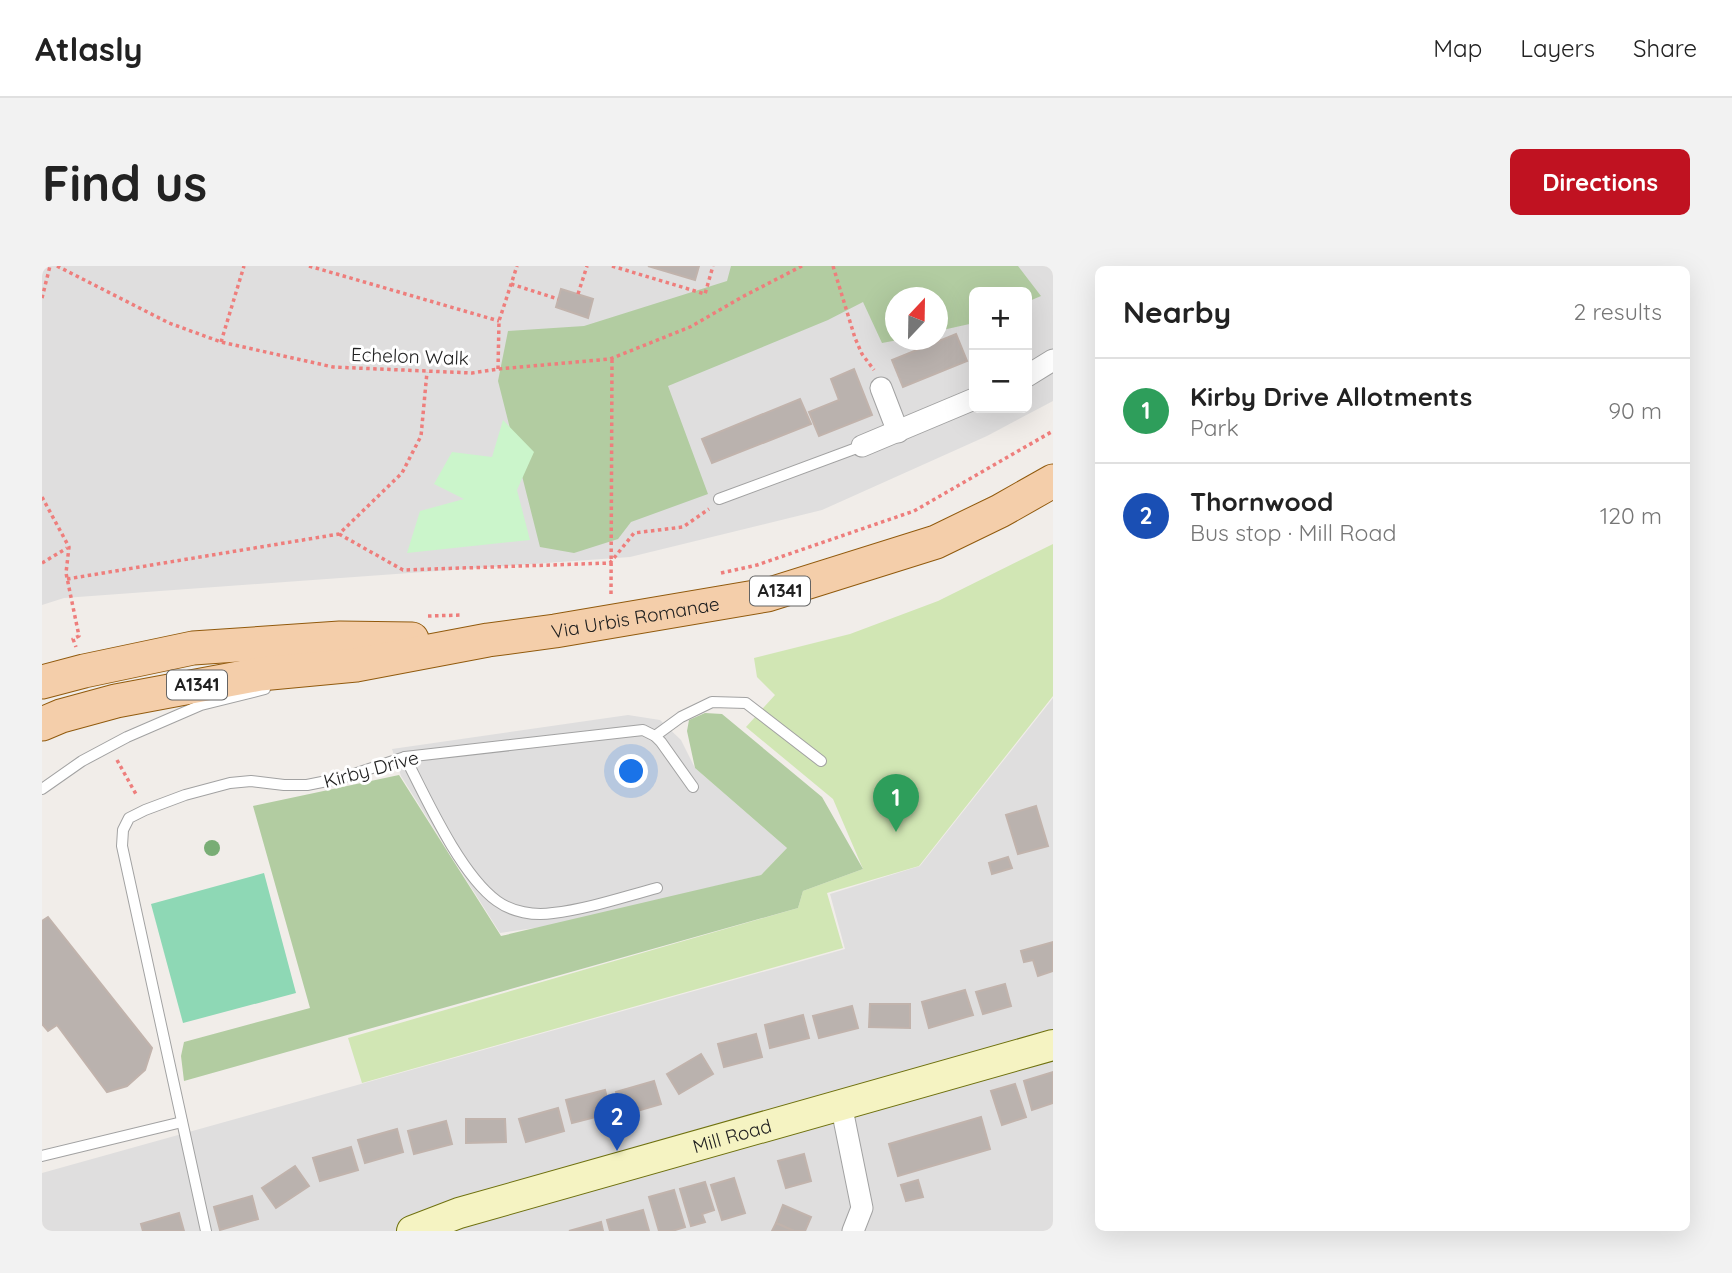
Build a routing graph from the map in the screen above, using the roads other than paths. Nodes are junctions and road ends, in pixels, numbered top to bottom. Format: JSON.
{"nodes":[{"id":1,"x":1053,"y":360,"type":"edge"},
{"id":2,"x":1032,"y":373,"type":"edge"},
{"id":3,"x":881,"y":387,"type":"road end"},
{"id":4,"x":969,"y":401,"type":"edge"},
{"id":5,"x":898,"y":432,"type":"junction"},
{"id":6,"x":862,"y":446,"type":"joint"},
{"id":7,"x":1053,"y":481,"type":"edge"},
{"id":8,"x":719,"y":499,"type":"road end"},
{"id":9,"x":480,"y":628,"type":"junction"},
{"id":10,"x":356,"y":665,"type":"junction"},
{"id":11,"x":42,"y":682,"type":"edge"},
{"id":12,"x":293,"y":682,"type":"dead end"},
{"id":13,"x":280,"y":685,"type":"dead end"},
{"id":14,"x":42,"y":724,"type":"edge"},
{"id":15,"x":655,"y":736,"type":"junction"},
{"id":16,"x":405,"y":757,"type":"junction"},
{"id":17,"x":821,"y":761,"type":"dead end"},
{"id":18,"x":693,"y":787,"type":"dead end"},
{"id":19,"x":42,"y":789,"type":"edge"},
{"id":20,"x":657,"y":888,"type":"dead end"},
{"id":21,"x":1053,"y":1045,"type":"edge"},
{"id":22,"x":841,"y":1104,"type":"junction"},
{"id":23,"x":182,"y":1122,"type":"junction"},
{"id":24,"x":42,"y":1156,"type":"edge"},
{"id":25,"x":206,"y":1231,"type":"edge"},
{"id":26,"x":412,"y":1231,"type":"edge"},
{"id":27,"x":853,"y":1231,"type":"edge"}],
"edges":[{"from":1,"to":2,"type":"street"},
{"from":3,"to":5,"type":"street"},
{"from":4,"to":5,"type":"street"},
{"from":5,"to":6,"type":"street"},
{"from":6,"to":8,"type":"lane"},
{"from":7,"to":9,"type":"main road","name":"Via Urbis Romanae","number":"A1341"},
{"from":9,"to":10,"type":"main road","name":"Via Urbis Romanae","number":"A1341"},
{"from":9,"to":11,"type":"main road","name":"Via Urbis Romanae","number":"A1341"},
{"from":10,"to":12,"type":"lane"},
{"from":10,"to":14,"type":"main road","name":"Via Urbis Romanae","number":"A1341"},
{"from":13,"to":19,"type":"lane"},
{"from":15,"to":16,"type":"lane","name":"Kirby Drive"},
{"from":15,"to":17,"type":"lane"},
{"from":15,"to":18,"type":"lane"},
{"from":16,"to":20,"type":"lane"},
{"from":16,"to":23,"type":"lane","name":"Kirby Drive"},
{"from":21,"to":22,"type":"street","name":"Mill Road"},
{"from":22,"to":26,"type":"street","name":"Mill Road"},
{"from":22,"to":27,"type":"street"},
{"from":23,"to":24,"type":"lane"},
{"from":23,"to":25,"type":"lane","name":"Kirby Drive"}]}
